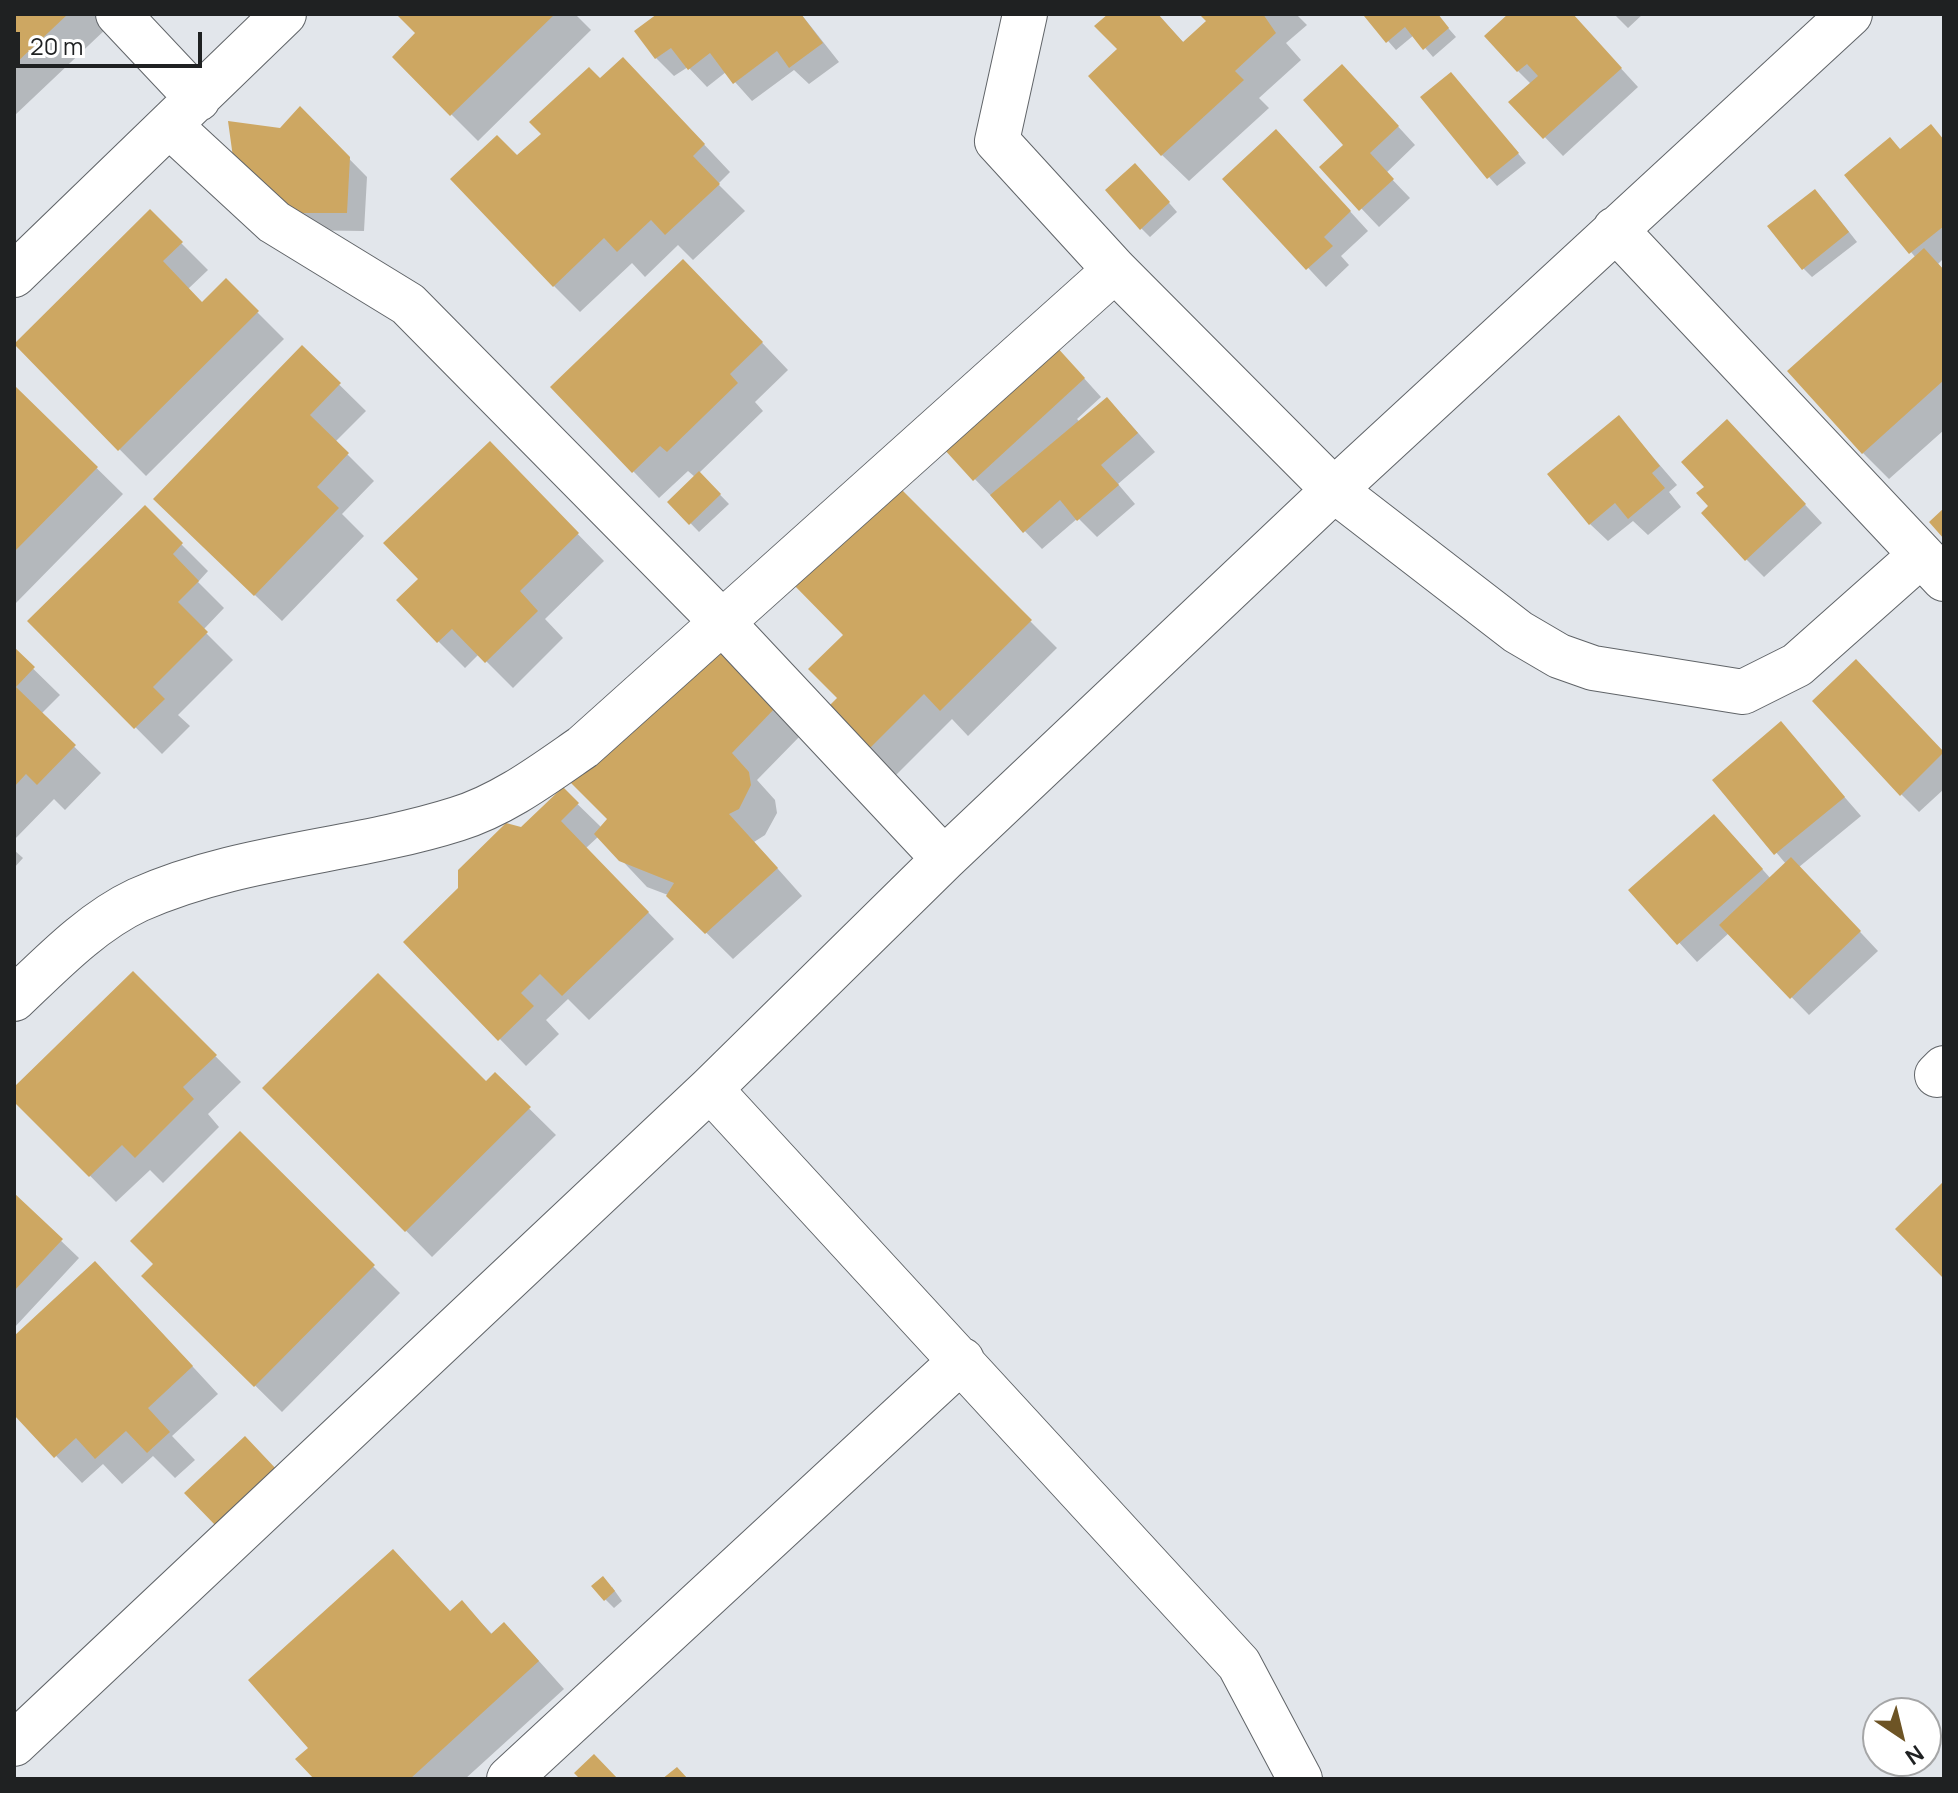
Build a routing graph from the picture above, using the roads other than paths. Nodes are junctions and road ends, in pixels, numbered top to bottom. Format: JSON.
{"nodes":[{"id":1,"x":118,"y":14,"type":"edge"},
{"id":2,"x":284,"y":14,"type":"edge"},
{"id":3,"x":1025,"y":14,"type":"edge"},
{"id":4,"x":1850,"y":14,"type":"edge"},
{"id":5,"x":184,"y":113,"type":"junction"},
{"id":6,"x":1615,"y":229,"type":"junction"},
{"id":7,"x":1115,"y":270,"type":"junction"},
{"id":8,"x":14,"y":275,"type":"edge"},
{"id":9,"x":1334,"y":490,"type":"junction"},
{"id":10,"x":1933,"y":567,"type":"edge"},
{"id":11,"x":721,"y":621,"type":"junction"},
{"id":12,"x":944,"y":859,"type":"junction"},
{"id":13,"x":14,"y":999,"type":"edge"},
{"id":14,"x":710,"y":1089,"type":"junction"},
{"id":15,"x":962,"y":1360,"type":"junction"},
{"id":16,"x":14,"y":1744,"type":"edge"},
{"id":17,"x":509,"y":1779,"type":"edge"},
{"id":18,"x":1300,"y":1779,"type":"edge"}],
"edges":[{"from":1,"to":5,"type":"street"},
{"from":2,"to":5,"type":"street"},
{"from":3,"to":7,"type":"street"},
{"from":4,"to":6,"type":"street"},
{"from":5,"to":8,"type":"street"},
{"from":5,"to":11,"type":"street"},
{"from":6,"to":9,"type":"street"},
{"from":6,"to":10,"type":"street"},
{"from":7,"to":9,"type":"street"},
{"from":7,"to":11,"type":"street"},
{"from":9,"to":10,"type":"street"},
{"from":9,"to":12,"type":"street"},
{"from":11,"to":12,"type":"street"},
{"from":11,"to":13,"type":"street"},
{"from":12,"to":14,"type":"street"},
{"from":14,"to":15,"type":"street"},
{"from":14,"to":16,"type":"street"},
{"from":15,"to":17,"type":"street"},
{"from":15,"to":18,"type":"street"}]}
